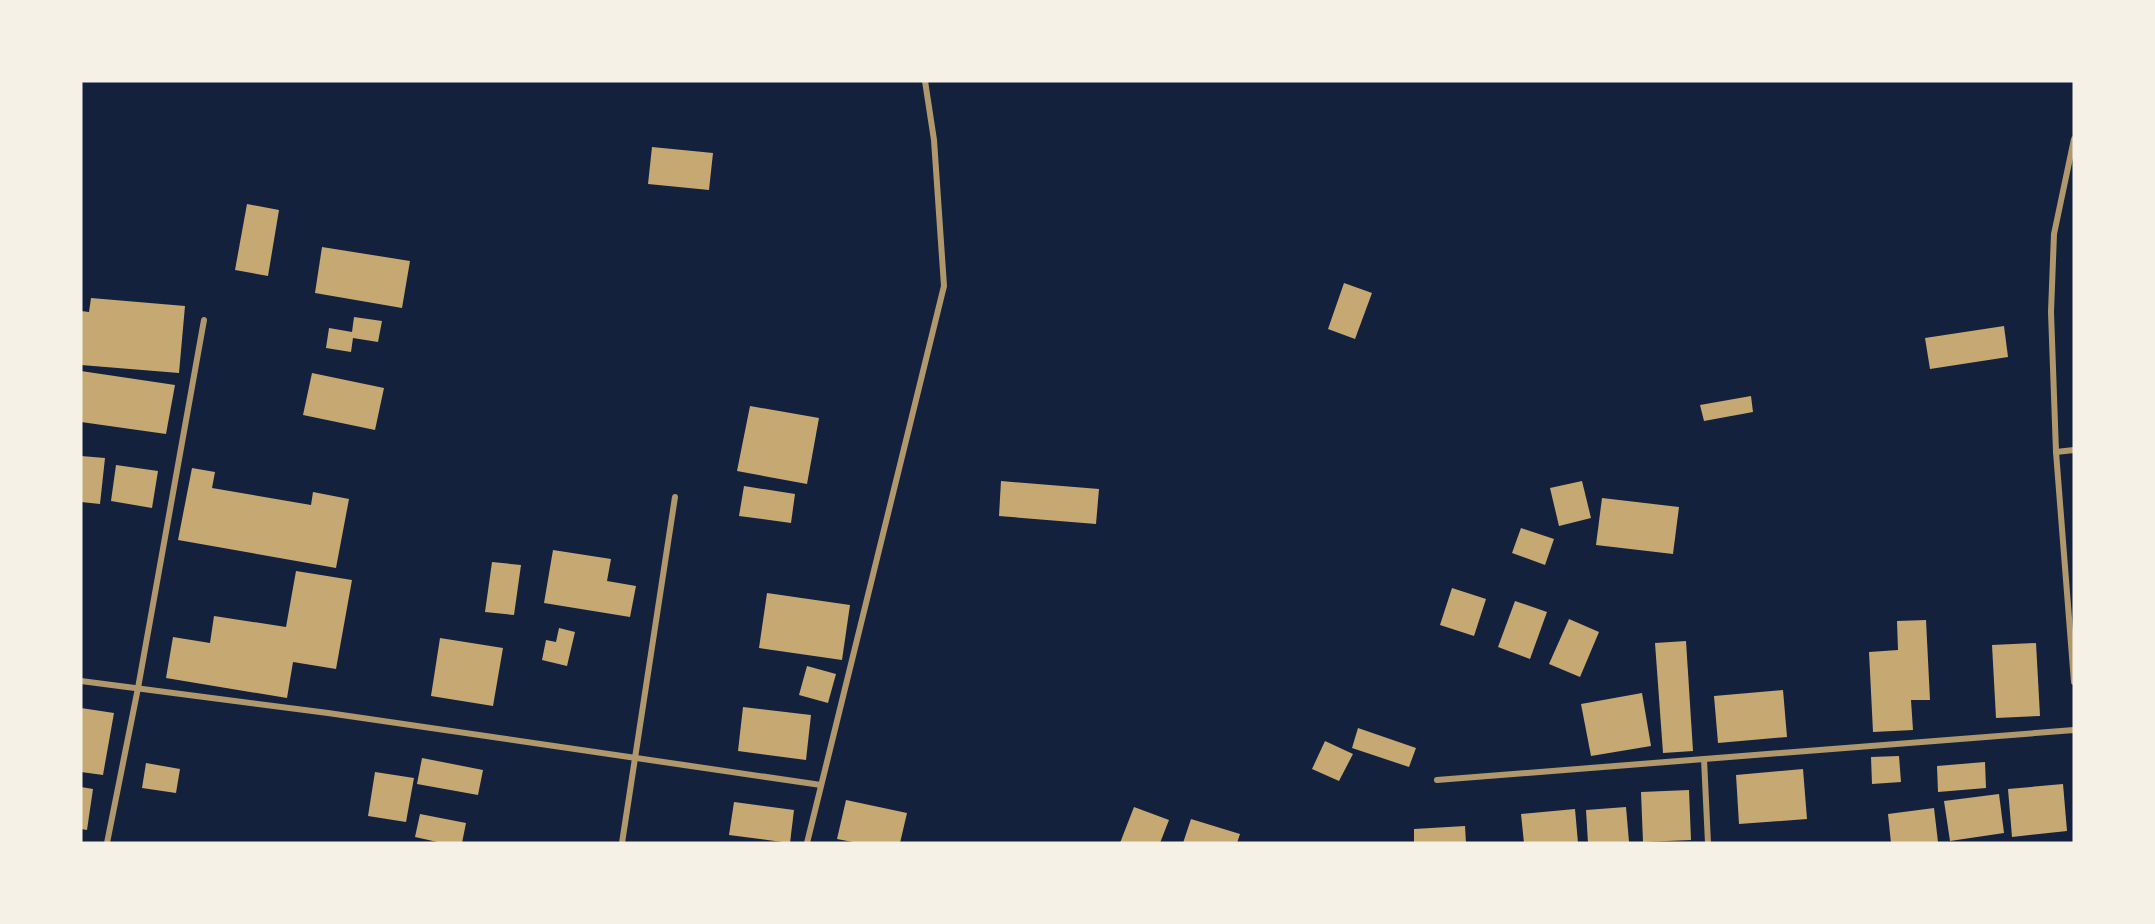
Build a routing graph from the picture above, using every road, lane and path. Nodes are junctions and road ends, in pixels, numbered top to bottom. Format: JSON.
{"nodes":[{"id":1,"x":925,"y":81,"type":"edge"},
{"id":2,"x":2074,"y":139,"type":"edge"},
{"id":3,"x":204,"y":320,"type":"dead end"},
{"id":4,"x":2074,"y":450,"type":"edge"},
{"id":5,"x":2056,"y":452,"type":"junction"},
{"id":6,"x":675,"y":497,"type":"dead end"},
{"id":7,"x":81,"y":681,"type":"edge"},
{"id":8,"x":2074,"y":682,"type":"edge"},
{"id":9,"x":138,"y":688,"type":"junction"},
{"id":10,"x":2074,"y":730,"type":"edge"},
{"id":11,"x":635,"y":759,"type":"junction"},
{"id":12,"x":1704,"y":759,"type":"junction"},
{"id":13,"x":1437,"y":780,"type":"dead end"},
{"id":14,"x":821,"y":785,"type":"junction"},
{"id":15,"x":107,"y":843,"type":"edge"},
{"id":16,"x":622,"y":843,"type":"edge"},
{"id":17,"x":807,"y":843,"type":"edge"},
{"id":18,"x":1708,"y":843,"type":"edge"}],
"edges":[{"from":1,"to":14,"type":"street"},
{"from":2,"to":5,"type":"street"},
{"from":3,"to":9,"type":"street"},
{"from":4,"to":5,"type":"street"},
{"from":5,"to":8,"type":"street"},
{"from":6,"to":11,"type":"street"},
{"from":7,"to":9,"type":"street"},
{"from":9,"to":11,"type":"street"},
{"from":9,"to":15,"type":"street"},
{"from":10,"to":12,"type":"street"},
{"from":11,"to":14,"type":"street"},
{"from":11,"to":16,"type":"street"},
{"from":12,"to":13,"type":"street"},
{"from":12,"to":18,"type":"street"},
{"from":14,"to":17,"type":"street"}]}
